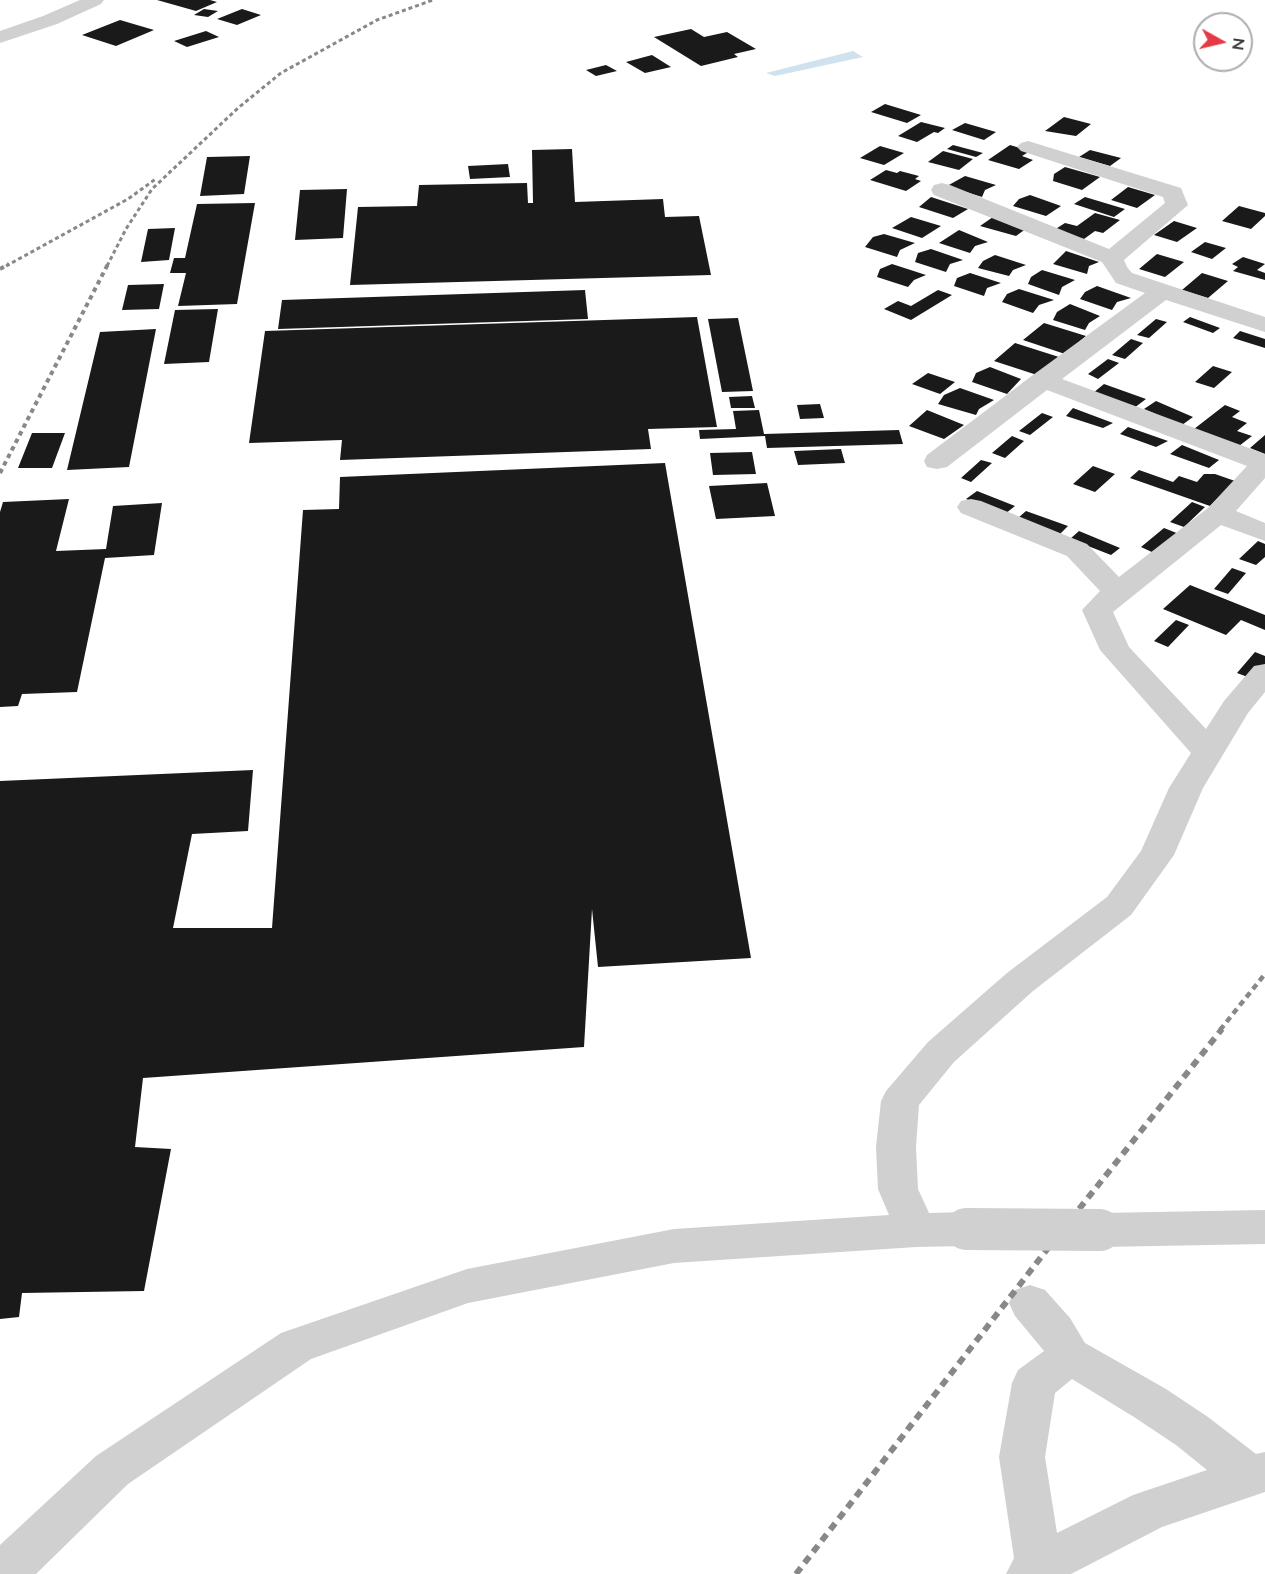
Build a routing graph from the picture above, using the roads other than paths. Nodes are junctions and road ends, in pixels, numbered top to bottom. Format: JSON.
{"nodes":[{"id":1,"x":95,"y":0,"type":"edge"},
{"id":2,"x":0,"y":37,"type":"edge"},
{"id":3,"x":1028,"y":147,"type":"dead end"},
{"id":4,"x":942,"y":190,"type":"dead end"},
{"id":5,"x":1112,"y":258,"type":"junction"},
{"id":6,"x":1162,"y":291,"type":"junction"},
{"id":7,"x":1265,"y":325,"type":"edge"},
{"id":8,"x":1041,"y":380,"type":"junction"},
{"id":9,"x":937,"y":461,"type":"dead end"},
{"id":10,"x":1265,"y":463,"type":"edge"},
{"id":11,"x":970,"y":507,"type":"dead end"},
{"id":12,"x":1218,"y":514,"type":"junction"},
{"id":13,"x":1265,"y":533,"type":"edge"},
{"id":14,"x":1117,"y":592,"type":"junction"},
{"id":15,"x":1265,"y":673,"type":"edge"},
{"id":16,"x":1208,"y":751,"type":"junction"},
{"id":17,"x":1265,"y":1227,"type":"edge"},
{"id":18,"x":916,"y":1230,"type":"junction"},
{"id":19,"x":1030,"y":1303,"type":"dead end"},
{"id":20,"x":1070,"y":1356,"type":"junction"},
{"id":21,"x":1257,"y":1475,"type":"edge"},
{"id":22,"x":1035,"y":1570,"type":"edge"},
{"id":23,"x":3,"y":1574,"type":"edge"}],
"edges":[{"from":1,"to":2,"type":"street"},
{"from":3,"to":5,"type":"street"},
{"from":4,"to":5,"type":"street"},
{"from":5,"to":6,"type":"street"},
{"from":6,"to":7,"type":"street"},
{"from":6,"to":8,"type":"street"},
{"from":8,"to":9,"type":"street"},
{"from":8,"to":10,"type":"street"},
{"from":10,"to":12,"type":"street"},
{"from":11,"to":14,"type":"street"},
{"from":12,"to":13,"type":"street"},
{"from":12,"to":14,"type":"street"},
{"from":14,"to":16,"type":"street"},
{"from":15,"to":16,"type":"street"},
{"from":16,"to":18,"type":"street"},
{"from":17,"to":18,"type":"street","bridge":true},
{"from":18,"to":23,"type":"street"},
{"from":19,"to":20,"type":"street"},
{"from":20,"to":21,"type":"street"},
{"from":20,"to":22,"type":"street"},
{"from":21,"to":22,"type":"street"}]}
